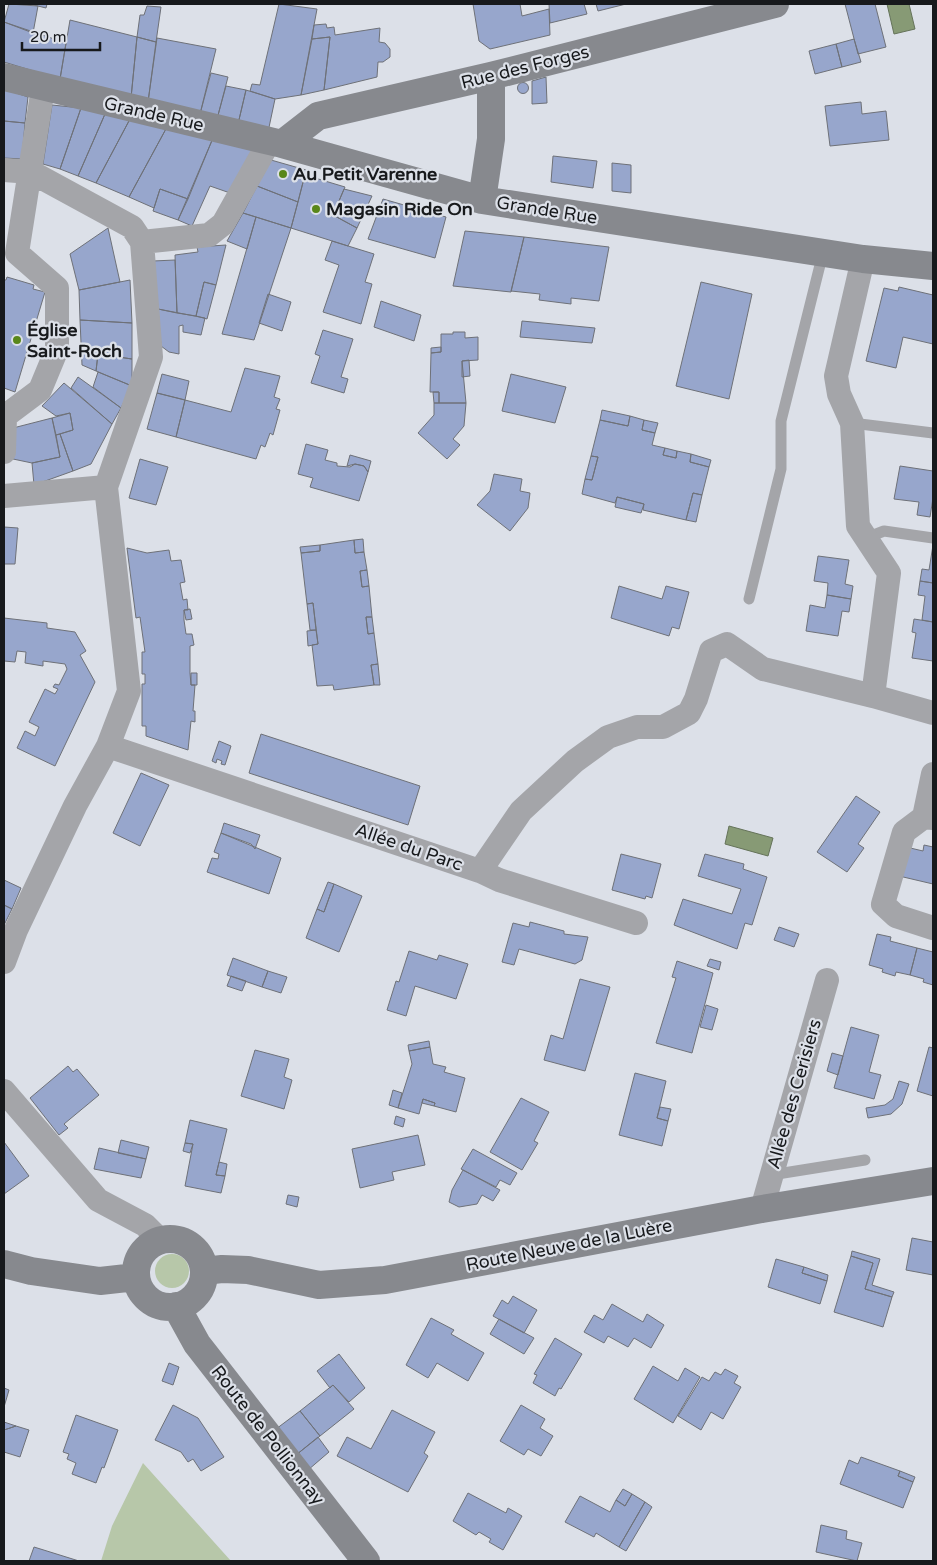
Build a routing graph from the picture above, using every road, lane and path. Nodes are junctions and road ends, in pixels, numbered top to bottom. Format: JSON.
{"nodes":[{"id":1,"x":775,"y":4,"type":"edge"},
{"id":2,"x":491,"y":76,"type":"junction"},
{"id":3,"x":4,"y":78,"type":"edge"},
{"id":4,"x":43,"y":88,"type":"junction"},
{"id":5,"x":276,"y":143,"type":"junction"},
{"id":6,"x":4,"y":170,"type":"edge"},
{"id":7,"x":31,"y":172,"type":"junction"},
{"id":8,"x":482,"y":200,"type":"junction"},
{"id":9,"x":142,"y":242,"type":"junction"},
{"id":10,"x":823,"y":253,"type":"junction"},
{"id":11,"x":10,"y":256,"type":"edge"},
{"id":12,"x":863,"y":259,"type":"junction"},
{"id":13,"x":933,"y":266,"type":"edge"},
{"id":14,"x":4,"y":417,"type":"edge"},
{"id":15,"x":852,"y":423,"type":"junction"},
{"id":16,"x":933,"y":432,"type":"edge"},
{"id":17,"x":4,"y":452,"type":"edge"},
{"id":18,"x":106,"y":487,"type":"junction"},
{"id":19,"x":4,"y":496,"type":"edge"},
{"id":20,"x":866,"y":538,"type":"junction"},
{"id":21,"x":933,"y":538,"type":"edge"},
{"id":22,"x":750,"y":599,"type":"dead end"},
{"id":23,"x":873,"y":696,"type":"junction"},
{"id":24,"x":933,"y":713,"type":"edge"},
{"id":25,"x":108,"y":746,"type":"junction"},
{"id":26,"x":933,"y":774,"type":"edge"},
{"id":27,"x":929,"y":818,"type":"edge"},
{"id":28,"x":480,"y":871,"type":"junction"},
{"id":29,"x":636,"y":923,"type":"dead end"},
{"id":30,"x":933,"y":928,"type":"edge"},
{"id":31,"x":4,"y":962,"type":"edge"},
{"id":32,"x":826,"y":980,"type":"dead end"},
{"id":33,"x":4,"y":1091,"type":"edge"},
{"id":34,"x":865,"y":1160,"type":"dead end"},
{"id":35,"x":771,"y":1175,"type":"junction"},
{"id":36,"x":933,"y":1181,"type":"edge"},
{"id":37,"x":762,"y":1209,"type":"junction"},
{"id":38,"x":160,"y":1240,"type":"junction"},
{"id":39,"x":4,"y":1264,"type":"edge"},
{"id":40,"x":204,"y":1271,"type":"junction"},
{"id":41,"x":136,"y":1277,"type":"junction"},
{"id":42,"x":176,"y":1306,"type":"junction"},
{"id":43,"x":366,"y":1561,"type":"edge"}],
"edges":[{"from":1,"to":2,"type":"street","name":"Rue des Forges"},
{"from":2,"to":5,"type":"street","name":"Rue des Forges"},
{"from":2,"to":8,"type":"street"},
{"from":3,"to":4,"type":"street","name":"Grande Rue"},
{"from":4,"to":5,"type":"street","name":"Grande Rue"},
{"from":4,"to":7,"type":"street"},
{"from":5,"to":8,"type":"street","name":"Grande Rue"},
{"from":5,"to":9,"type":"street"},
{"from":6,"to":7,"type":"street"},
{"from":7,"to":9,"type":"street"},
{"from":7,"to":11,"type":"street"},
{"from":8,"to":10,"type":"street","name":"Grande Rue"},
{"from":9,"to":18,"type":"street"},
{"from":10,"to":12,"type":"street","name":"Grande Rue"},
{"from":10,"to":22,"type":"lane"},
{"from":11,"to":14,"type":"street"},
{"from":12,"to":13,"type":"street","name":"Grande Rue"},
{"from":12,"to":15,"type":"street"},
{"from":14,"to":17,"type":"street"},
{"from":15,"to":16,"type":"lane"},
{"from":15,"to":20,"type":"street"},
{"from":18,"to":19,"type":"street"},
{"from":18,"to":25,"type":"street"},
{"from":20,"to":21,"type":"lane"},
{"from":20,"to":23,"type":"street"},
{"from":23,"to":24,"type":"street"},
{"from":23,"to":28,"type":"street","name":"Allée du Parc"},
{"from":25,"to":28,"type":"street","name":"Allée du Parc"},
{"from":25,"to":31,"type":"street"},
{"from":26,"to":27,"type":"street"},
{"from":27,"to":30,"type":"street"},
{"from":28,"to":29,"type":"street"},
{"from":32,"to":35,"type":"street","name":"Allée des Cerisiers"},
{"from":33,"to":38,"type":"street"},
{"from":34,"to":35,"type":"lane"},
{"from":35,"to":37,"type":"street","name":"Allée des Cerisiers"},
{"from":36,"to":37,"type":"street","name":"Route Neuve de la Luère"},
{"from":37,"to":40,"type":"street","name":"Route Neuve de la Luère"},
{"from":38,"to":40,"type":"street"},
{"from":38,"to":41,"type":"street"},
{"from":39,"to":41,"type":"street"},
{"from":40,"to":42,"type":"street"},
{"from":41,"to":42,"type":"street"},
{"from":42,"to":43,"type":"street","name":"Route de Pollionnay"}]}
